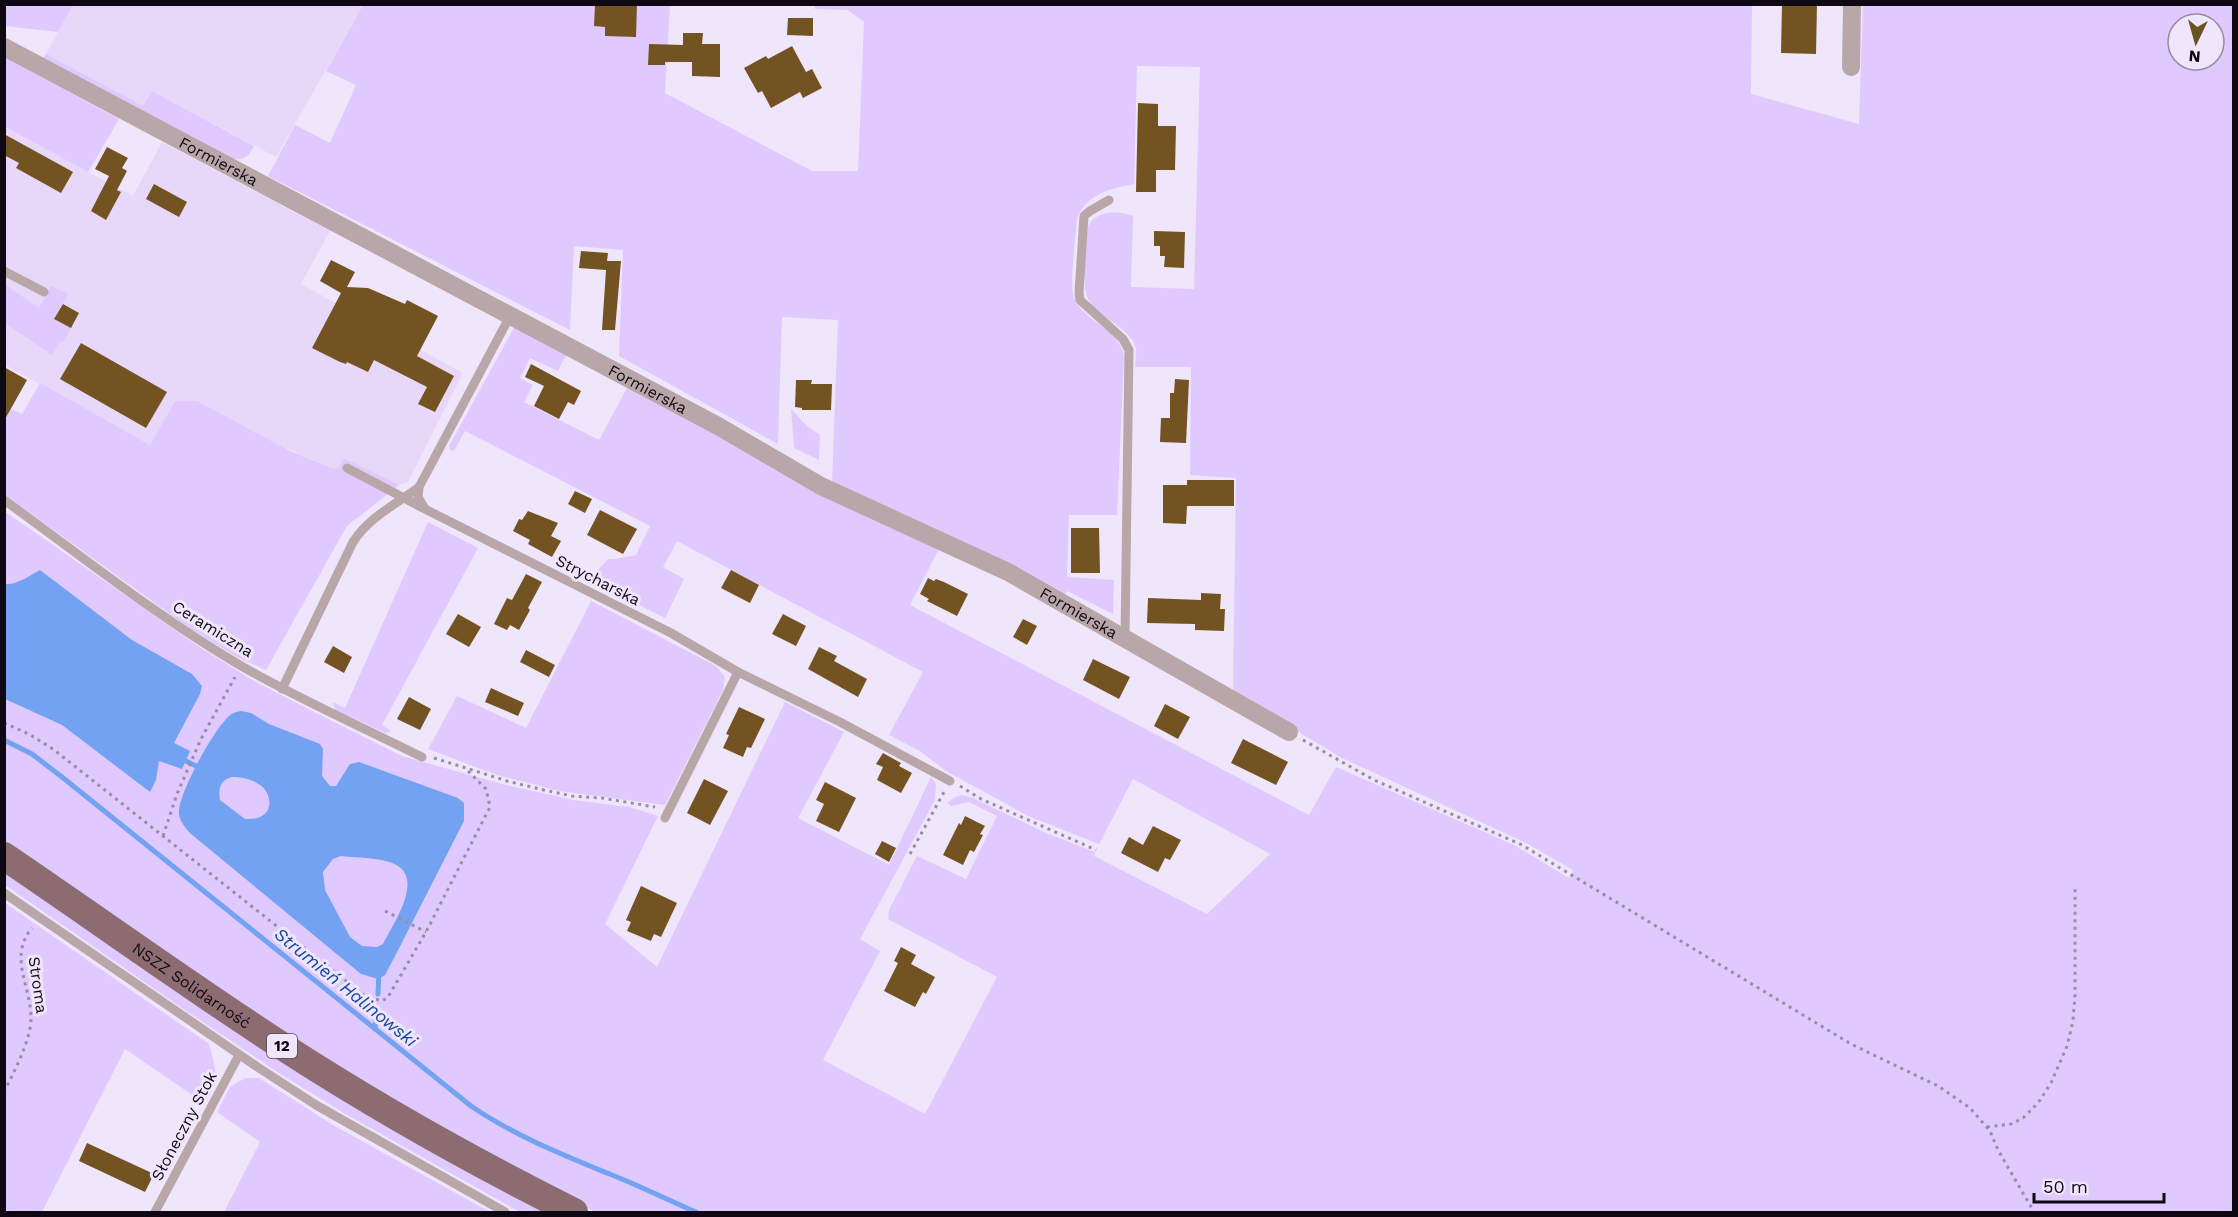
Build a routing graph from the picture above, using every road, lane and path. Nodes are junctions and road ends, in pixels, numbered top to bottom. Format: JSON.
{"nodes":[{"id":1,"x":1852,"y":4,"type":"edge"},
{"id":2,"x":4,"y":46,"type":"edge"},
{"id":3,"x":1851,"y":67,"type":"dead end"},
{"id":4,"x":1109,"y":200,"type":"dead end"},
{"id":5,"x":4,"y":271,"type":"edge"},
{"id":6,"x":44,"y":292,"type":"dead end"},
{"id":7,"x":510,"y":316,"type":"junction"},
{"id":8,"x":347,"y":468,"type":"dead end"},
{"id":9,"x":419,"y":487,"type":"junction"},
{"id":10,"x":404,"y":498,"type":"junction"},
{"id":11,"x":4,"y":500,"type":"edge"},
{"id":12,"x":425,"y":509,"type":"junction"},
{"id":13,"x":1125,"y":638,"type":"junction"},
{"id":14,"x":242,"y":666,"type":"junction"},
{"id":15,"x":738,"y":672,"type":"junction"},
{"id":16,"x":282,"y":689,"type":"junction"},
{"id":17,"x":4,"y":723,"type":"edge"},
{"id":18,"x":1289,"y":732,"type":"joint"},
{"id":19,"x":422,"y":757,"type":"joint"},
{"id":20,"x":465,"y":768,"type":"junction"},
{"id":21,"x":950,"y":781,"type":"junction"},
{"id":22,"x":667,"y":814,"type":"joint"},
{"id":23,"x":163,"y":836,"type":"junction"},
{"id":24,"x":1096,"y":850,"type":"dead end"},
{"id":25,"x":910,"y":854,"type":"dead end"},
{"id":26,"x":4,"y":856,"type":"edge"},
{"id":27,"x":2075,"y":889,"type":"dead end"},
{"id":28,"x":4,"y":893,"type":"edge"},
{"id":29,"x":385,"y":911,"type":"dead end"},
{"id":30,"x":41,"y":918,"type":"junction"},
{"id":31,"x":426,"y":932,"type":"junction"},
{"id":32,"x":239,"y":1055,"type":"junction"},
{"id":33,"x":4,"y":1092,"type":"edge"},
{"id":34,"x":1986,"y":1127,"type":"junction"},
{"id":35,"x":155,"y":1212,"type":"edge"},
{"id":36,"x":505,"y":1212,"type":"edge"},
{"id":37,"x":574,"y":1212,"type":"edge"},
{"id":38,"x":2034,"y":1212,"type":"edge"}],
"edges":[{"from":1,"to":3,"type":"street"},
{"from":2,"to":7,"type":"street","name":"Formierska"},
{"from":4,"to":13,"type":"lane"},
{"from":5,"to":6,"type":"lane"},
{"from":7,"to":9,"type":"lane"},
{"from":7,"to":13,"type":"street","name":"Formierska"},
{"from":8,"to":10,"type":"lane","name":"Strycharska"},
{"from":9,"to":10,"type":"lane"},
{"from":9,"to":12,"type":"lane"},
{"from":10,"to":12,"type":"lane","name":"Strycharska"},
{"from":10,"to":16,"type":"lane"},
{"from":11,"to":14,"type":"lane","name":"Ceramiczna"},
{"from":12,"to":15,"type":"lane","name":"Strycharska"},
{"from":13,"to":18,"type":"street","name":"Formierska"},
{"from":14,"to":16,"type":"lane","name":"Ceramiczna"},
{"from":14,"to":23,"type":"path"},
{"from":15,"to":21,"type":"lane","name":"Strycharska"},
{"from":15,"to":22,"type":"lane"},
{"from":16,"to":19,"type":"lane","name":"Ceramiczna"},
{"from":17,"to":23,"type":"path"},
{"from":18,"to":34,"type":"path"},
{"from":19,"to":20,"type":"path"},
{"from":20,"to":22,"type":"path"},
{"from":20,"to":31,"type":"path"},
{"from":21,"to":24,"type":"path"},
{"from":21,"to":25,"type":"path"},
{"from":23,"to":31,"type":"path"},
{"from":26,"to":37,"type":"main road","name":"NSZZ Solidarność","number":"12"},
{"from":27,"to":34,"type":"path"},
{"from":28,"to":30,"type":"lane"},
{"from":29,"to":31,"type":"path"},
{"from":30,"to":32,"type":"lane"},
{"from":30,"to":33,"type":"path","name":"Stroma"},
{"from":32,"to":35,"type":"lane","name":"Słoneczny Stok"},
{"from":32,"to":36,"type":"lane"},
{"from":34,"to":38,"type":"path"}]}
